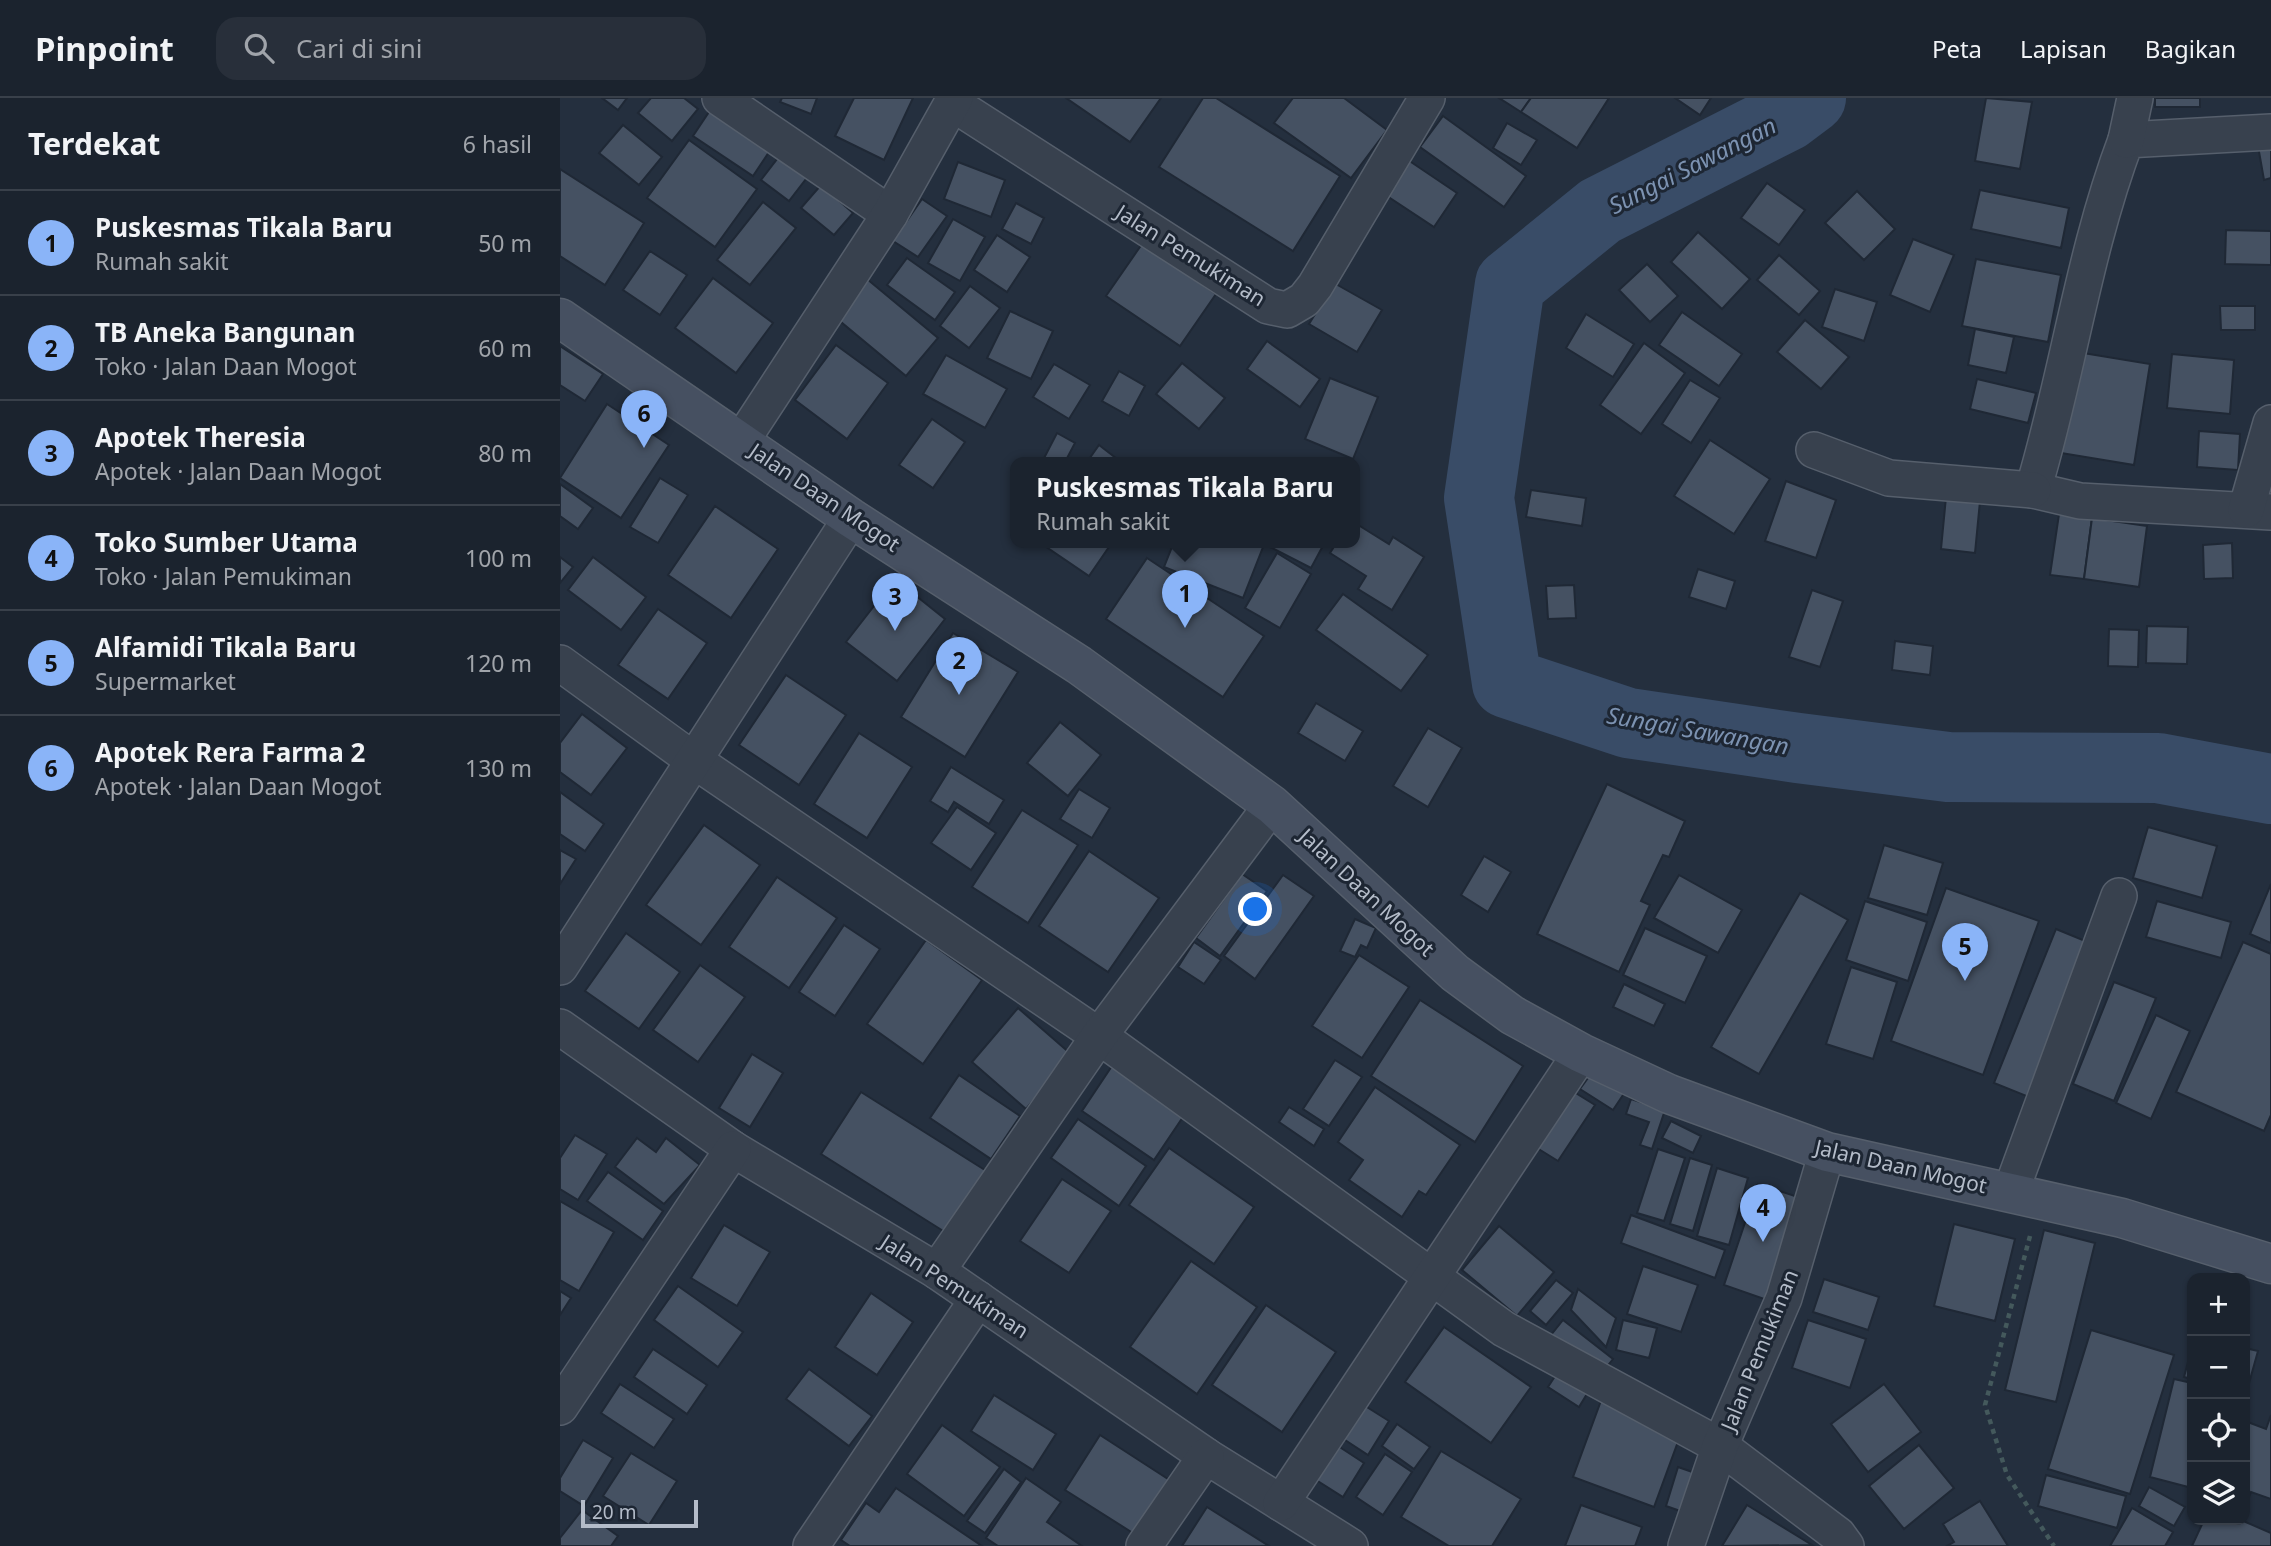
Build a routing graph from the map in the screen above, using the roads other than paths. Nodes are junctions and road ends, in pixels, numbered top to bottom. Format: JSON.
{"nodes":[{"id":1,"x":720,"y":98,"type":"edge"},
{"id":2,"x":1427,"y":98,"type":"edge"},
{"id":3,"x":2135,"y":98,"type":"edge"},
{"id":4,"x":954,"y":100,"type":"edge"},
{"id":5,"x":2271,"y":132,"type":"edge"},
{"id":6,"x":2126,"y":140,"type":"junction"},
{"id":7,"x":890,"y":214,"type":"junction"},
{"id":8,"x":560,"y":318,"type":"edge"},
{"id":9,"x":2271,"y":423,"type":"edge"},
{"id":10,"x":742,"y":440,"type":"junction"},
{"id":11,"x":1814,"y":450,"type":"dead end"},
{"id":12,"x":2033,"y":490,"type":"junction"},
{"id":13,"x":2259,"y":511,"type":"edge"},
{"id":14,"x":851,"y":518,"type":"junction"},
{"id":15,"x":560,"y":663,"type":"edge"},
{"id":16,"x":692,"y":759,"type":"junction"},
{"id":17,"x":1272,"y":805,"type":"junction"},
{"id":18,"x":2119,"y":896,"type":"dead end"},
{"id":19,"x":560,"y":967,"type":"edge"},
{"id":20,"x":560,"y":1027,"type":"edge"},
{"id":21,"x":1099,"y":1036,"type":"junction"},
{"id":22,"x":1581,"y":1053,"type":"junction"},
{"id":23,"x":733,"y":1149,"type":"junction"},
{"id":24,"x":1828,"y":1152,"type":"junction"},
{"id":25,"x":2028,"y":1195,"type":"junction"},
{"id":26,"x":2271,"y":1264,"type":"edge"},
{"id":27,"x":937,"y":1271,"type":"junction"},
{"id":28,"x":1431,"y":1278,"type":"junction"},
{"id":29,"x":978,"y":1299,"type":"junction"},
{"id":30,"x":560,"y":1408,"type":"edge"},
{"id":31,"x":1720,"y":1446,"type":"junction"},
{"id":32,"x":1206,"y":1456,"type":"junction"},
{"id":33,"x":1281,"y":1503,"type":"junction"},
{"id":34,"x":811,"y":1546,"type":"edge"},
{"id":35,"x":1144,"y":1546,"type":"edge"},
{"id":36,"x":1350,"y":1546,"type":"edge"},
{"id":37,"x":1686,"y":1546,"type":"edge"},
{"id":38,"x":1846,"y":1546,"type":"edge"}],
"edges":[{"from":1,"to":7,"type":"street"},
{"from":2,"to":4,"type":"street","name":"Jalan Pemukiman"},
{"from":3,"to":6,"type":"street"},
{"from":4,"to":7,"type":"street"},
{"from":5,"to":6,"type":"street"},
{"from":6,"to":12,"type":"street"},
{"from":7,"to":10,"type":"street"},
{"from":8,"to":10,"type":"main road","name":"Jalan Daan Mogot"},
{"from":9,"to":13,"type":"street"},
{"from":10,"to":14,"type":"main road","name":"Jalan Daan Mogot"},
{"from":11,"to":12,"type":"street"},
{"from":12,"to":13,"type":"street"},
{"from":14,"to":16,"type":"street"},
{"from":14,"to":17,"type":"main road","name":"Jalan Daan Mogot"},
{"from":15,"to":16,"type":"street"},
{"from":16,"to":19,"type":"street"},
{"from":16,"to":21,"type":"street"},
{"from":17,"to":21,"type":"street"},
{"from":17,"to":22,"type":"main road","name":"Jalan Daan Mogot"},
{"from":18,"to":25,"type":"street"},
{"from":20,"to":23,"type":"street","name":"Jalan Pemukiman"},
{"from":21,"to":27,"type":"street"},
{"from":21,"to":28,"type":"street"},
{"from":22,"to":24,"type":"main road","name":"Jalan Daan Mogot"},
{"from":22,"to":28,"type":"street"},
{"from":23,"to":27,"type":"street","name":"Jalan Pemukiman"},
{"from":23,"to":30,"type":"street"},
{"from":24,"to":25,"type":"main road","name":"Jalan Daan Mogot"},
{"from":24,"to":31,"type":"street","name":"Jalan Pemukiman"},
{"from":25,"to":26,"type":"main road","name":"Jalan Daan Mogot"},
{"from":27,"to":29,"type":"street","name":"Jalan Pemukiman"},
{"from":28,"to":31,"type":"street"},
{"from":28,"to":33,"type":"street"},
{"from":29,"to":32,"type":"street","name":"Jalan Pemukiman"},
{"from":29,"to":34,"type":"street"},
{"from":31,"to":37,"type":"street","name":"Jalan Pemukiman"},
{"from":31,"to":38,"type":"street"},
{"from":32,"to":33,"type":"street","name":"Jalan Pemukiman"},
{"from":32,"to":35,"type":"street"},
{"from":33,"to":36,"type":"street","name":"Jalan Pemukiman"}]}
